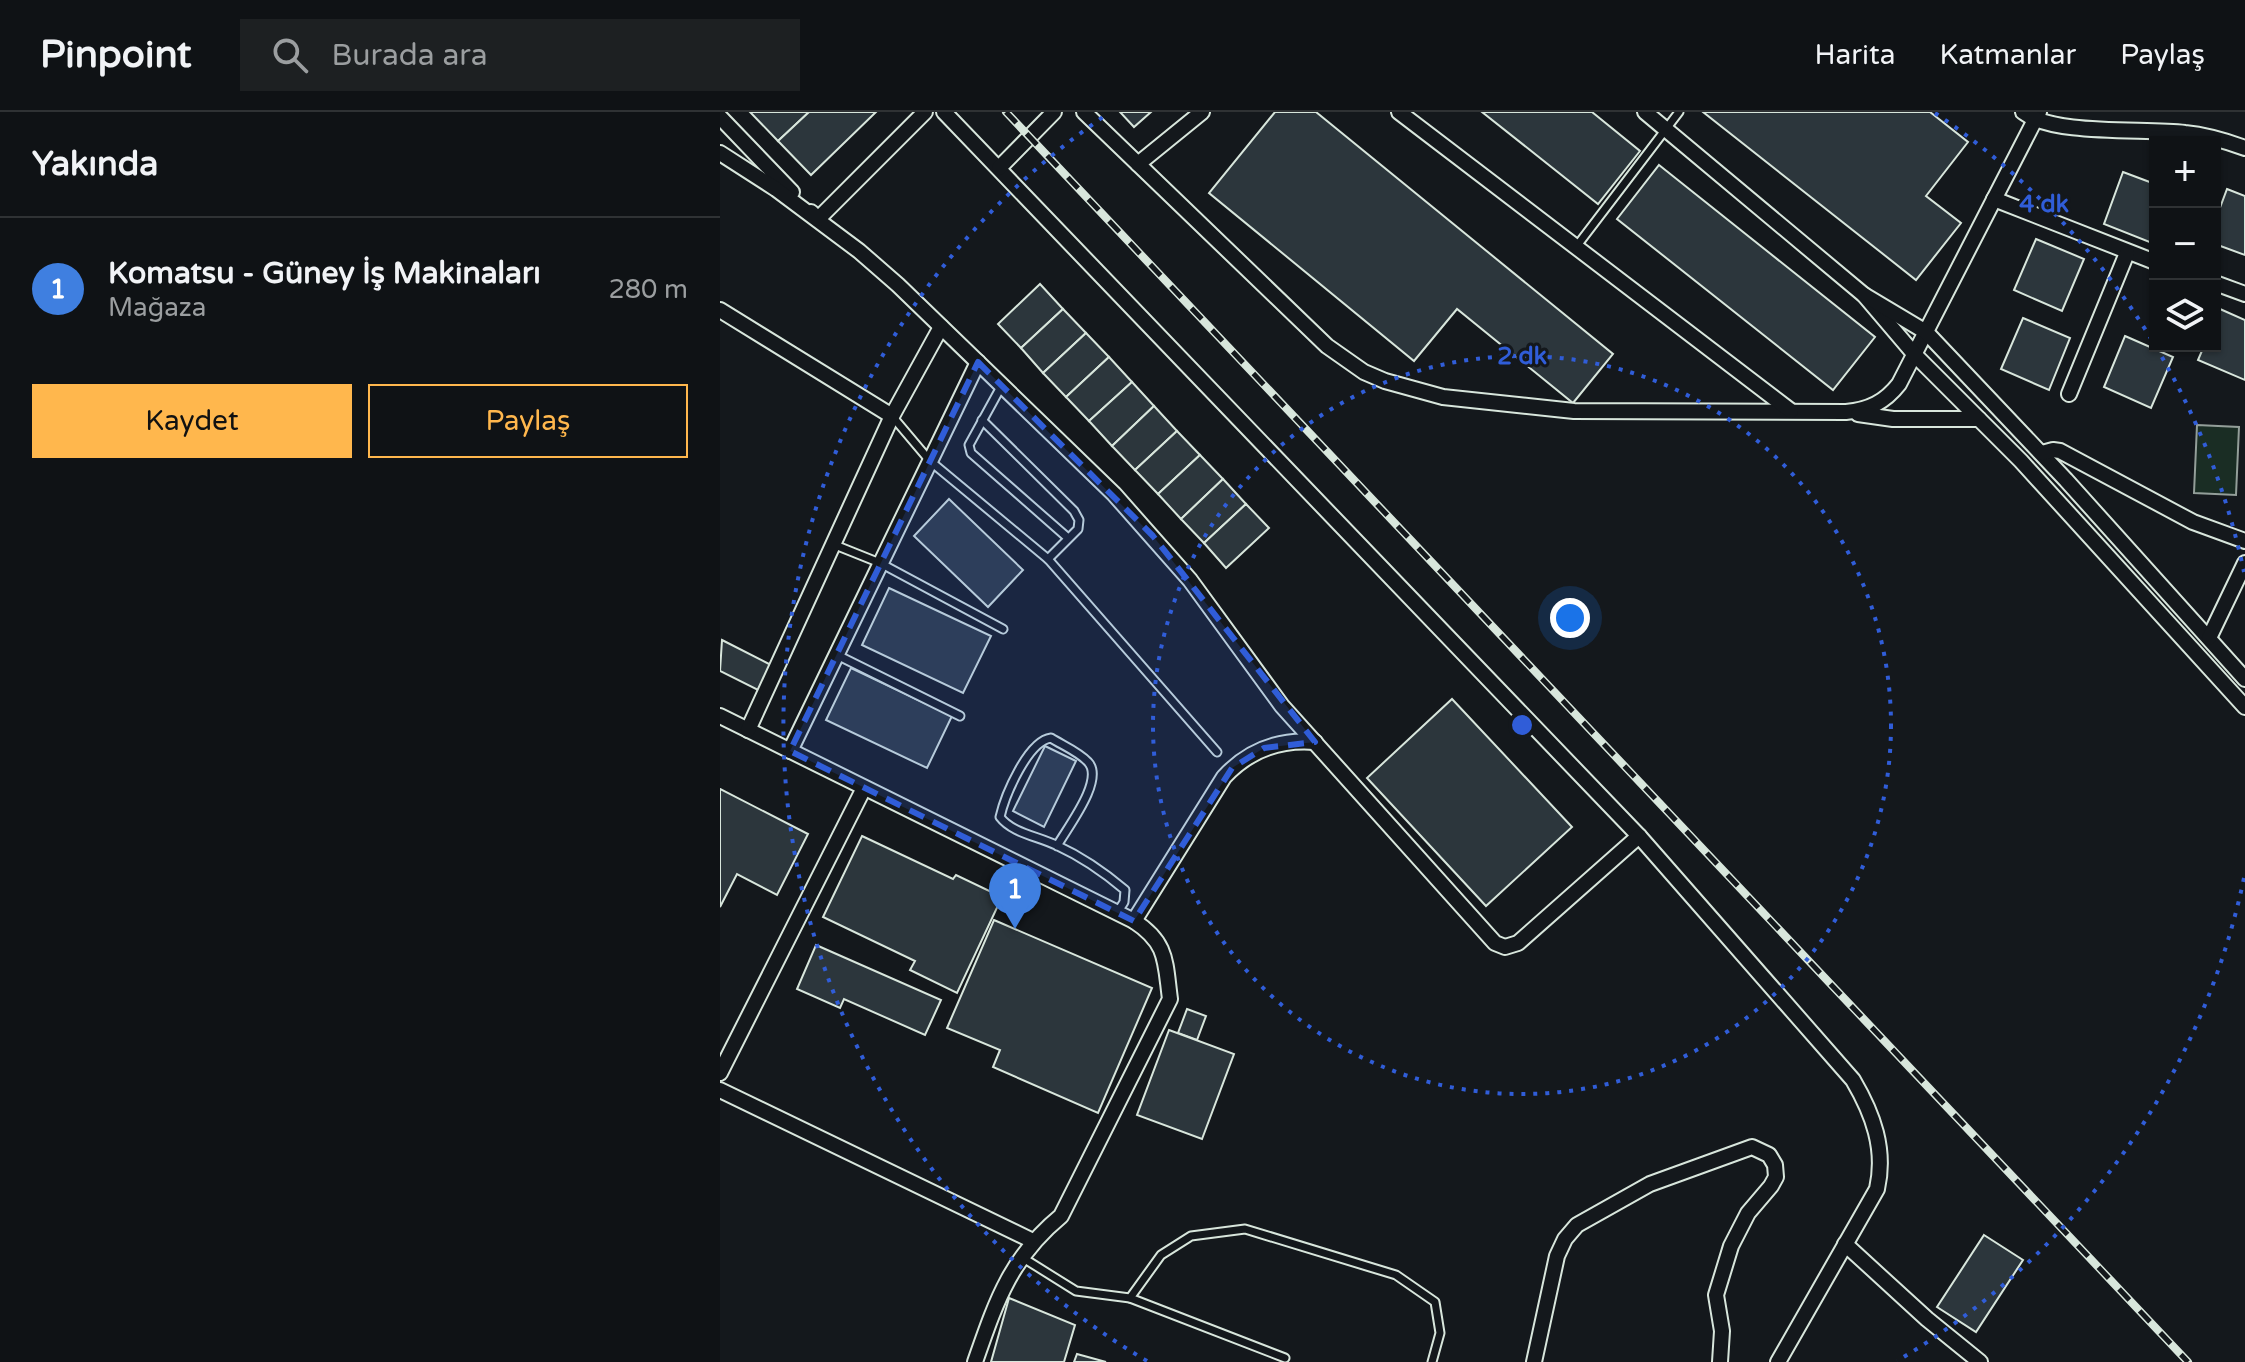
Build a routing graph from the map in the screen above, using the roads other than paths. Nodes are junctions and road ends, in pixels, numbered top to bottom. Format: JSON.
{"nodes":[{"id":1,"x":925,"y":112,"type":"edge"},
{"id":2,"x":944,"y":112,"type":"edge"},
{"id":3,"x":1054,"y":112,"type":"edge"},
{"id":4,"x":1084,"y":112,"type":"edge"},
{"id":5,"x":1202,"y":112,"type":"edge"},
{"id":6,"x":1399,"y":112,"type":"edge"},
{"id":7,"x":1645,"y":112,"type":"edge"},
{"id":8,"x":1679,"y":112,"type":"edge"},
{"id":9,"x":2032,"y":115,"type":"edge"},
{"id":10,"x":720,"y":117,"type":"edge"},
{"id":11,"x":1666,"y":129,"type":"junction"},
{"id":12,"x":2245,"y":148,"type":"edge"},
{"id":13,"x":720,"y":153,"type":"edge"},
{"id":14,"x":1138,"y":164,"type":"junction"},
{"id":15,"x":999,"y":168,"type":"junction"},
{"id":16,"x":1994,"y":199,"type":"junction"},
{"id":17,"x":818,"y":219,"type":"junction"},
{"id":18,"x":1576,"y":247,"type":"junction"},
{"id":19,"x":2127,"y":253,"type":"junction"},
{"id":20,"x":2149,"y":260,"type":"edge"},
{"id":21,"x":2221,"y":285,"type":"edge"},
{"id":22,"x":2245,"y":294,"type":"edge"},
{"id":23,"x":1864,"y":295,"type":"junction"},
{"id":24,"x":720,"y":310,"type":"edge"},
{"id":25,"x":941,"y":327,"type":"junction"},
{"id":26,"x":1926,"y":332,"type":"junction"},
{"id":27,"x":1915,"y":355,"type":"junction"},
{"id":28,"x":978,"y":362,"type":"junction"},
{"id":29,"x":1002,"y":385,"type":"junction"},
{"id":30,"x":2069,"y":394,"type":"dead end"},
{"id":31,"x":1791,"y":412,"type":"junction"},
{"id":32,"x":1846,"y":412,"type":"junction"},
{"id":33,"x":892,"y":416,"type":"junction"},
{"id":34,"x":1979,"y":419,"type":"junction"},
{"id":35,"x":982,"y":420,"type":"junction"},
{"id":36,"x":2042,"y":453,"type":"junction"},
{"id":37,"x":930,"y":461,"type":"junction"},
{"id":38,"x":1068,"y":538,"type":"junction"},
{"id":39,"x":2245,"y":541,"type":"edge"},
{"id":40,"x":835,"y":545,"type":"junction"},
{"id":41,"x":1048,"y":559,"type":"junction"},
{"id":42,"x":880,"y":563,"type":"junction"},
{"id":43,"x":2245,"y":563,"type":"edge"},
{"id":44,"x":1003,"y":629,"type":"dead end"},
{"id":45,"x":2209,"y":638,"type":"junction"},
{"id":46,"x":836,"y":655,"type":"junction"},
{"id":47,"x":2245,"y":679,"type":"edge"},
{"id":48,"x":2245,"y":707,"type":"edge"},
{"id":49,"x":720,"y":716,"type":"edge"},
{"id":50,"x":960,"y":716,"type":"dead end"},
{"id":51,"x":748,"y":730,"type":"junction"},
{"id":52,"x":1315,"y":742,"type":"junction"},
{"id":53,"x":790,"y":751,"type":"junction"},
{"id":54,"x":1217,"y":752,"type":"dead end"},
{"id":55,"x":864,"y":788,"type":"junction"},
{"id":56,"x":1639,"y":836,"type":"junction"},
{"id":57,"x":1057,"y":846,"type":"junction"},
{"id":58,"x":1117,"y":913,"type":"junction"},
{"id":59,"x":1134,"y":921,"type":"junction"},
{"id":60,"x":720,"y":1073,"type":"edge"},
{"id":61,"x":720,"y":1090,"type":"edge"},
{"id":62,"x":1033,"y":1241,"type":"junction"},
{"id":63,"x":1845,"y":1244,"type":"junction"},
{"id":64,"x":1020,"y":1256,"type":"junction"},
{"id":65,"x":1130,"y":1298,"type":"junction"},
{"id":66,"x":1285,"y":1358,"type":"dead end"},
{"id":67,"x":975,"y":1362,"type":"edge"},
{"id":68,"x":1432,"y":1362,"type":"edge"},
{"id":69,"x":1534,"y":1362,"type":"edge"},
{"id":70,"x":1720,"y":1362,"type":"edge"},
{"id":71,"x":1778,"y":1362,"type":"edge"},
{"id":72,"x":1980,"y":1362,"type":"edge"}],
"edges":[{"from":1,"to":17,"type":"street"},
{"from":2,"to":15,"type":"street"},
{"from":3,"to":15,"type":"street"},
{"from":4,"to":14,"type":"street"},
{"from":5,"to":14,"type":"street"},
{"from":6,"to":18,"type":"street"},
{"from":7,"to":11,"type":"street"},
{"from":8,"to":11,"type":"lane"},
{"from":9,"to":12,"type":"street"},
{"from":9,"to":16,"type":"street"},
{"from":10,"to":17,"type":"street"},
{"from":11,"to":18,"type":"lane"},
{"from":11,"to":23,"type":"street"},
{"from":13,"to":17,"type":"street"},
{"from":14,"to":31,"type":"street"},
{"from":15,"to":56,"type":"street"},
{"from":16,"to":19,"type":"street"},
{"from":16,"to":26,"type":"street"},
{"from":17,"to":25,"type":"street"},
{"from":18,"to":31,"type":"street"},
{"from":19,"to":20,"type":"street"},
{"from":19,"to":30,"type":"street"},
{"from":21,"to":22,"type":"street"},
{"from":23,"to":26,"type":"street"},
{"from":23,"to":27,"type":"street"},
{"from":24,"to":33,"type":"street"},
{"from":25,"to":28,"type":"street"},
{"from":25,"to":33,"type":"street"},
{"from":26,"to":27,"type":"street"},
{"from":26,"to":36,"type":"street"},
{"from":27,"to":32,"type":"street"},
{"from":27,"to":34,"type":"street"},
{"from":28,"to":29,"type":"street"},
{"from":28,"to":37,"type":"street"},
{"from":29,"to":35,"type":"lane"},
{"from":29,"to":52,"type":"street"},
{"from":31,"to":32,"type":"street"},
{"from":32,"to":34,"type":"street"},
{"from":33,"to":37,"type":"lane"},
{"from":33,"to":40,"type":"street"},
{"from":34,"to":48,"type":"street"},
{"from":35,"to":38,"type":"lane"},
{"from":35,"to":38,"type":"lane"},
{"from":36,"to":39,"type":"street"},
{"from":36,"to":45,"type":"street"},
{"from":37,"to":41,"type":"lane"},
{"from":37,"to":42,"type":"street"},
{"from":38,"to":41,"type":"lane"},
{"from":40,"to":42,"type":"lane"},
{"from":40,"to":51,"type":"street"},
{"from":41,"to":54,"type":"lane"},
{"from":42,"to":44,"type":"lane"},
{"from":42,"to":46,"type":"street"},
{"from":43,"to":45,"type":"street"},
{"from":45,"to":47,"type":"street"},
{"from":46,"to":50,"type":"lane"},
{"from":46,"to":53,"type":"street"},
{"from":49,"to":51,"type":"street"},
{"from":51,"to":53,"type":"street"},
{"from":52,"to":56,"type":"street"},
{"from":52,"to":59,"type":"street"},
{"from":53,"to":55,"type":"street"},
{"from":55,"to":58,"type":"street"},
{"from":55,"to":60,"type":"street"},
{"from":56,"to":63,"type":"street"},
{"from":57,"to":57,"type":"lane"},
{"from":57,"to":58,"type":"lane"},
{"from":58,"to":59,"type":"street"},
{"from":59,"to":62,"type":"street"},
{"from":61,"to":62,"type":"street"},
{"from":62,"to":64,"type":"street"},
{"from":63,"to":71,"type":"street"},
{"from":63,"to":72,"type":"street"},
{"from":64,"to":65,"type":"lane"},
{"from":64,"to":67,"type":"street"},
{"from":65,"to":66,"type":"lane"},
{"from":65,"to":68,"type":"lane"},
{"from":69,"to":70,"type":"street"}]}
